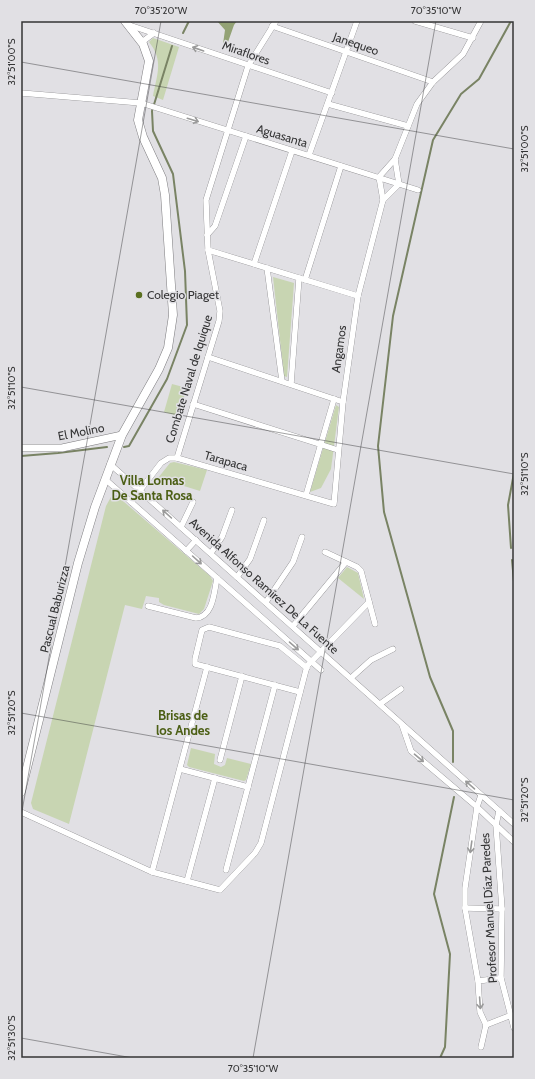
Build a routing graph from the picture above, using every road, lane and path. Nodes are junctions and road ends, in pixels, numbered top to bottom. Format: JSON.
{"nodes":[{"id":1,"x":357,"y":21,"type":"edge"},
{"id":2,"x":416,"y":21,"type":"edge"},
{"id":3,"x":481,"y":21,"type":"edge"},
{"id":4,"x":127,"y":23,"type":"edge"},
{"id":5,"x":274,"y":23,"type":"edge"},
{"id":6,"x":154,"y":34,"type":"junction"},
{"id":7,"x":473,"y":38,"type":"junction"},
{"id":8,"x":142,"y":42,"type":"junction"},
{"id":9,"x":346,"y":52,"type":"junction"},
{"id":10,"x":248,"y":66,"type":"junction"},
{"id":11,"x":433,"y":82,"type":"junction"},
{"id":12,"x":21,"y":93,"type":"edge"},
{"id":13,"x":332,"y":93,"type":"junction"},
{"id":14,"x":141,"y":103,"type":"junction"},
{"id":15,"x":328,"y":104,"type":"junction"},
{"id":16,"x":408,"y":126,"type":"junction"},
{"id":17,"x":228,"y":130,"type":"junction"},
{"id":18,"x":246,"y":136,"type":"junction"},
{"id":19,"x":292,"y":150,"type":"junction"},
{"id":20,"x":309,"y":155,"type":"junction"},
{"id":21,"x":395,"y":159,"type":"junction"},
{"id":22,"x":341,"y":166,"type":"junction"},
{"id":23,"x":379,"y":177,"type":"junction"},
{"id":24,"x":399,"y":184,"type":"junction"},
{"id":25,"x":418,"y":190,"type":"dead end"},
{"id":26,"x":383,"y":200,"type":"junction"},
{"id":27,"x":207,"y":235,"type":"junction"},
{"id":28,"x":208,"y":250,"type":"junction"},
{"id":29,"x":254,"y":264,"type":"junction"},
{"id":30,"x":267,"y":268,"type":"junction"},
{"id":31,"x":302,"y":279,"type":"junction"},
{"id":32,"x":358,"y":296,"type":"junction"},
{"id":33,"x":208,"y":357,"type":"junction"},
{"id":34,"x":282,"y":381,"type":"junction"},
{"id":35,"x":291,"y":384,"type":"junction"},
{"id":36,"x":334,"y":399,"type":"junction"},
{"id":37,"x":342,"y":402,"type":"junction"},
{"id":38,"x":193,"y":404,"type":"junction"},
{"id":39,"x":122,"y":435,"type":"junction"},
{"id":40,"x":321,"y":444,"type":"junction"},
{"id":41,"x":21,"y":448,"type":"edge"},
{"id":42,"x":338,"y":450,"type":"junction"},
{"id":43,"x":177,"y":458,"type":"junction"},
{"id":44,"x":110,"y":464,"type":"junction"},
{"id":45,"x":104,"y":479,"type":"junction"},
{"id":46,"x":140,"y":490,"type":"junction"},
{"id":47,"x":306,"y":495,"type":"junction"},
{"id":48,"x":131,"y":502,"type":"junction"},
{"id":49,"x":193,"y":502,"type":"dead end"},
{"id":50,"x":334,"y":504,"type":"joint"},
{"id":51,"x":232,"y":510,"type":"dead end"},
{"id":52,"x":264,"y":520,"type":"dead end"},
{"id":53,"x":181,"y":527,"type":"junction"},
{"id":54,"x":302,"y":537,"type":"dead end"},
{"id":55,"x":196,"y":540,"type":"junction"},
{"id":56,"x":186,"y":551,"type":"junction"},
{"id":57,"x":325,"y":552,"type":"dead end"},
{"id":58,"x":211,"y":553,"type":"junction"},
{"id":59,"x":346,"y":562,"type":"junction"},
{"id":60,"x":237,"y":577,"type":"junction"},
{"id":61,"x":217,"y":578,"type":"junction"},
{"id":62,"x":266,"y":602,"type":"junction"},
{"id":63,"x":369,"y":602,"type":"junction"},
{"id":64,"x":148,"y":606,"type":"dead end"},
{"id":65,"x":375,"y":624,"type":"dead end"},
{"id":66,"x":292,"y":626,"type":"junction"},
{"id":67,"x":393,"y":649,"type":"dead end"},
{"id":68,"x":321,"y":652,"type":"junction"},
{"id":69,"x":312,"y":662,"type":"junction"},
{"id":70,"x":207,"y":667,"type":"junction"},
{"id":71,"x":307,"y":668,"type":"junction"},
{"id":72,"x":321,"y":670,"type":"dead end"},
{"id":73,"x":242,"y":676,"type":"junction"},
{"id":74,"x":351,"y":678,"type":"junction"},
{"id":75,"x":275,"y":685,"type":"junction"},
{"id":76,"x":401,"y":689,"type":"dead end"},
{"id":77,"x":300,"y":692,"type":"junction"},
{"id":78,"x":380,"y":704,"type":"junction"},
{"id":79,"x":402,"y":724,"type":"junction"},
{"id":80,"x":220,"y":760,"type":"dead end"},
{"id":81,"x":180,"y":769,"type":"junction"},
{"id":82,"x":215,"y":778,"type":"junction"},
{"id":83,"x":248,"y":786,"type":"junction"},
{"id":84,"x":21,"y":792,"type":"edge"},
{"id":85,"x":481,"y":795,"type":"junction"},
{"id":86,"x":477,"y":807,"type":"junction"},
{"id":87,"x":499,"y":811,"type":"junction"},
{"id":88,"x":21,"y":812,"type":"edge"},
{"id":89,"x":514,"y":824,"type":"edge"},
{"id":90,"x":496,"y":825,"type":"junction"},
{"id":91,"x":514,"y":842,"type":"edge"},
{"id":92,"x":226,"y":870,"type":"dead end"},
{"id":93,"x":152,"y":872,"type":"junction"},
{"id":94,"x":187,"y":881,"type":"junction"},
{"id":95,"x":466,"y":908,"type":"junction"},
{"id":96,"x":502,"y":909,"type":"junction"},
{"id":97,"x":501,"y":978,"type":"junction"},
{"id":98,"x":478,"y":981,"type":"junction"},
{"id":99,"x":509,"y":1016,"type":"junction"},
{"id":100,"x":486,"y":1025,"type":"junction"},
{"id":101,"x":514,"y":1028,"type":"edge"},
{"id":102,"x":481,"y":1047,"type":"dead end"}],
"edges":[{"from":1,"to":9,"type":"street"},
{"from":2,"to":7,"type":"street"},
{"from":3,"to":7,"type":"street"},
{"from":4,"to":6,"type":"street","name":"Miraflores"},
{"from":4,"to":8,"type":"main road","name":"Pascual Baburizza"},
{"from":5,"to":9,"type":"street","name":"Janequeo"},
{"from":5,"to":10,"type":"street","name":"Combate Naval de Iquique"},
{"from":6,"to":8,"type":"street"},
{"from":10,"to":6,"type":"street","name":"Miraflores","one_way":true},
{"from":7,"to":11,"type":"street"},
{"from":8,"to":14,"type":"main road","name":"Pascual Baburizza"},
{"from":9,"to":11,"type":"street","name":"Janequeo"},
{"from":9,"to":13,"type":"street"},
{"from":10,"to":13,"type":"street","name":"Miraflores"},
{"from":10,"to":17,"type":"street","name":"Combate Naval de Iquique"},
{"from":11,"to":16,"type":"street"},
{"from":12,"to":14,"type":"street","name":"Aguasanta"},
{"from":13,"to":15,"type":"street"},
{"from":14,"to":17,"type":"street","name":"Aguasanta","one_way":true},
{"from":14,"to":39,"type":"main road","name":"Pascual Baburizza"},
{"from":15,"to":16,"type":"street"},
{"from":15,"to":20,"type":"street"},
{"from":16,"to":21,"type":"street"},
{"from":17,"to":18,"type":"street","name":"Aguasanta"},
{"from":17,"to":27,"type":"street","name":"Combate Naval de Iquique"},
{"from":18,"to":19,"type":"street","name":"Aguasanta"},
{"from":18,"to":27,"type":"street"},
{"from":19,"to":20,"type":"street","name":"Aguasanta"},
{"from":19,"to":29,"type":"street"},
{"from":20,"to":22,"type":"street","name":"Aguasanta"},
{"from":21,"to":23,"type":"street"},
{"from":21,"to":24,"type":"street"},
{"from":22,"to":23,"type":"street","name":"Aguasanta"},
{"from":22,"to":31,"type":"street"},
{"from":23,"to":24,"type":"street","name":"Aguasanta"},
{"from":23,"to":26,"type":"street","name":"Angamos"},
{"from":24,"to":25,"type":"street","name":"Aguasanta"},
{"from":24,"to":26,"type":"street"},
{"from":26,"to":32,"type":"street","name":"Angamos"},
{"from":27,"to":28,"type":"street","name":"Combate Naval de Iquique"},
{"from":28,"to":29,"type":"street"},
{"from":28,"to":33,"type":"street","name":"Combate Naval de Iquique"},
{"from":29,"to":30,"type":"street"},
{"from":30,"to":31,"type":"street"},
{"from":30,"to":34,"type":"street"},
{"from":31,"to":32,"type":"street"},
{"from":31,"to":35,"type":"street"},
{"from":32,"to":37,"type":"street","name":"Angamos"},
{"from":33,"to":34,"type":"street"},
{"from":33,"to":38,"type":"street","name":"Combate Naval de Iquique"},
{"from":34,"to":35,"type":"street"},
{"from":35,"to":36,"type":"street"},
{"from":36,"to":37,"type":"street"},
{"from":36,"to":40,"type":"street"},
{"from":37,"to":42,"type":"street","name":"Angamos"},
{"from":38,"to":40,"type":"street"},
{"from":38,"to":43,"type":"street","name":"Combate Naval de Iquique"},
{"from":39,"to":41,"type":"street","name":"El Molino"},
{"from":39,"to":44,"type":"main road","name":"Pascual Baburizza"},
{"from":40,"to":42,"type":"street"},
{"from":40,"to":47,"type":"street"},
{"from":42,"to":50,"type":"street","name":"Angamos"},
{"from":43,"to":46,"type":"street"},
{"from":43,"to":47,"type":"street","name":"Tarapaca"},
{"from":44,"to":45,"type":"main road","name":"Pascual Baburizza"},
{"from":44,"to":46,"type":"street","name":"Avenida Alfonso Ramírez De La Fuente"},
{"from":45,"to":48,"type":"street","name":"Avenida Alfonso Ramírez De La Fuente"},
{"from":45,"to":84,"type":"main road","name":"Pascual Baburizza"},
{"from":46,"to":48,"type":"street"},
{"from":53,"to":46,"type":"street","name":"Avenida Alfonso Ramírez De La Fuente","one_way":true},
{"from":47,"to":50,"type":"street","name":"Tarapaca"},
{"from":48,"to":56,"type":"street","name":"Avenida Alfonso Ramírez De La Fuente"},
{"from":49,"to":53,"type":"street"},
{"from":51,"to":58,"type":"street"},
{"from":52,"to":60,"type":"street"},
{"from":53,"to":55,"type":"street","name":"Avenida Alfonso Ramírez De La Fuente"},
{"from":54,"to":62,"type":"street"},
{"from":55,"to":56,"type":"street"},
{"from":55,"to":58,"type":"street","name":"Avenida Alfonso Ramírez De La Fuente"},
{"from":56,"to":61,"type":"street","name":"Avenida Alfonso Ramírez De La Fuente","one_way":true},
{"from":57,"to":59,"type":"street"},
{"from":58,"to":60,"type":"street","name":"Avenida Alfonso Ramírez De La Fuente"},
{"from":59,"to":63,"type":"street"},
{"from":59,"to":66,"type":"street"},
{"from":60,"to":62,"type":"street","name":"Avenida Alfonso Ramírez De La Fuente"},
{"from":61,"to":64,"type":"street"},
{"from":61,"to":69,"type":"street","name":"Avenida Alfonso Ramírez De La Fuente","one_way":true},
{"from":62,"to":66,"type":"street","name":"Avenida Alfonso Ramírez De La Fuente"},
{"from":63,"to":65,"type":"street"},
{"from":63,"to":68,"type":"street"},
{"from":66,"to":68,"type":"street","name":"Avenida Alfonso Ramírez De La Fuente"},
{"from":67,"to":74,"type":"street"},
{"from":68,"to":69,"type":"street"},
{"from":68,"to":74,"type":"street","name":"Avenida Alfonso Ramírez De La Fuente"},
{"from":69,"to":71,"type":"street"},
{"from":69,"to":72,"type":"street","name":"Avenida Alfonso Ramírez De La Fuente"},
{"from":70,"to":71,"type":"street"},
{"from":70,"to":73,"type":"street"},
{"from":70,"to":81,"type":"street"},
{"from":71,"to":77,"type":"street"},
{"from":73,"to":75,"type":"street"},
{"from":73,"to":80,"type":"street"},
{"from":74,"to":78,"type":"street","name":"Avenida Alfonso Ramírez De La Fuente"},
{"from":75,"to":77,"type":"street"},
{"from":75,"to":83,"type":"street"},
{"from":76,"to":78,"type":"street"},
{"from":77,"to":94,"type":"street"},
{"from":78,"to":79,"type":"street","name":"Avenida Alfonso Ramírez De La Fuente"},
{"from":85,"to":79,"type":"street","name":"Avenida Alfonso Ramírez De La Fuente","one_way":true},
{"from":79,"to":86,"type":"street","name":"Avenida Alfonso Ramírez De La Fuente","one_way":true},
{"from":81,"to":82,"type":"street"},
{"from":81,"to":93,"type":"street"},
{"from":82,"to":83,"type":"street"},
{"from":82,"to":94,"type":"street"},
{"from":83,"to":92,"type":"street"},
{"from":85,"to":86,"type":"street"},
{"from":85,"to":87,"type":"street","name":"Avenida Alfonso Ramírez De La Fuente"},
{"from":86,"to":90,"type":"street","name":"Avenida Alfonso Ramírez De La Fuente"},
{"from":86,"to":95,"type":"street","one_way":true},
{"from":87,"to":89,"type":"street","name":"Avenida Alfonso Ramírez De La Fuente"},
{"from":87,"to":90,"type":"street","name":"Profesor Manuel Díaz Paredes"},
{"from":88,"to":93,"type":"street"},
{"from":90,"to":91,"type":"street","name":"Avenida Alfonso Ramírez De La Fuente"},
{"from":90,"to":96,"type":"street","name":"Profesor Manuel Díaz Paredes"},
{"from":93,"to":94,"type":"street"},
{"from":95,"to":96,"type":"street"},
{"from":95,"to":98,"type":"street"},
{"from":96,"to":97,"type":"street","name":"Profesor Manuel Díaz Paredes"},
{"from":97,"to":98,"type":"street"},
{"from":97,"to":99,"type":"street","name":"Profesor Manuel Díaz Paredes"},
{"from":98,"to":100,"type":"street","one_way":true},
{"from":99,"to":100,"type":"street"},
{"from":99,"to":101,"type":"street","name":"Profesor Manuel Díaz Paredes"},
{"from":100,"to":102,"type":"street"}]}
